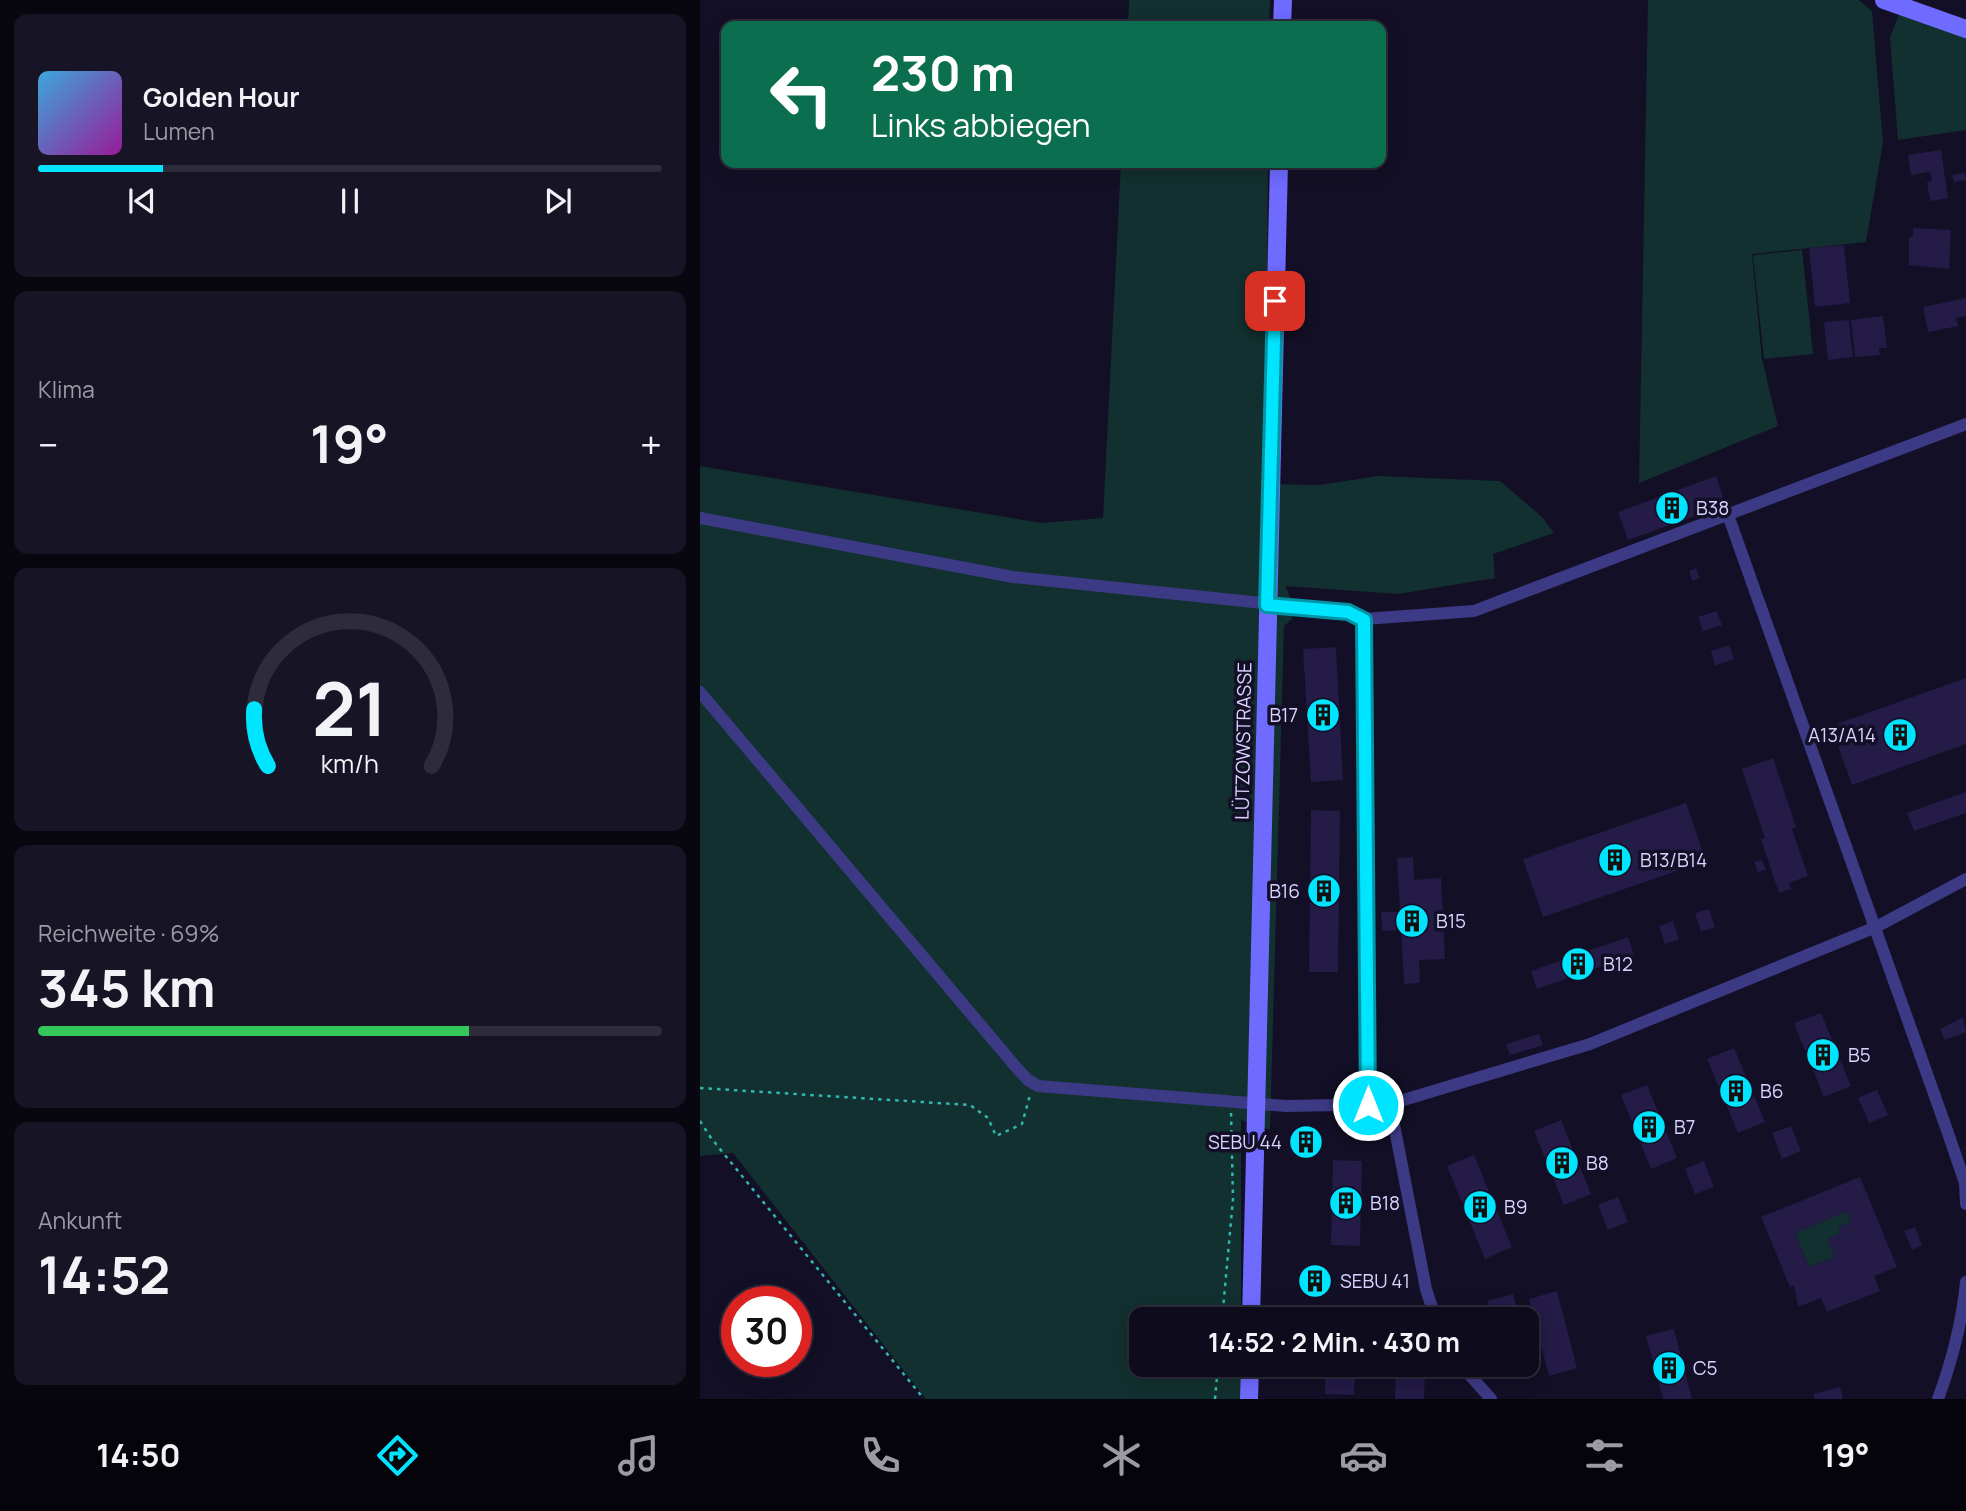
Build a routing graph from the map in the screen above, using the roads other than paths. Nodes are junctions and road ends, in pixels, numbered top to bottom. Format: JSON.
{"nodes":[{"id":1,"x":1283,"y":0,"type":"edge"},
{"id":2,"x":1884,"y":0,"type":"edge"},
{"id":3,"x":1282,"y":21,"type":"edge"},
{"id":4,"x":1966,"y":29,"type":"edge"},
{"id":5,"x":1279,"y":168,"type":"edge"},
{"id":6,"x":1966,"y":424,"type":"edge"},
{"id":7,"x":1728,"y":514,"type":"junction"},
{"id":8,"x":700,"y":518,"type":"edge"},
{"id":9,"x":1267,"y":605,"type":"junction"},
{"id":10,"x":1364,"y":620,"type":"junction"},
{"id":11,"x":700,"y":692,"type":"edge"},
{"id":12,"x":1966,"y":879,"type":"edge"},
{"id":13,"x":1876,"y":927,"type":"junction"},
{"id":14,"x":1390,"y":1104,"type":"junction"},
{"id":15,"x":1258,"y":1105,"type":"junction"},
{"id":16,"x":1368,"y":1105,"type":"junction"},
{"id":17,"x":1966,"y":1204,"type":"edge"},
{"id":18,"x":1966,"y":1282,"type":"edge"},
{"id":19,"x":1251,"y":1307,"type":"edge"},
{"id":20,"x":1432,"y":1307,"type":"edge"},
{"id":21,"x":1250,"y":1377,"type":"edge"},
{"id":22,"x":1472,"y":1377,"type":"edge"},
{"id":23,"x":1249,"y":1399,"type":"edge"},
{"id":24,"x":1491,"y":1399,"type":"edge"},
{"id":25,"x":1938,"y":1399,"type":"edge"}],
"edges":[{"from":1,"to":3,"type":"street"},
{"from":2,"to":4,"type":"street"},
{"from":5,"to":9,"type":"street","name":"LÜTZOWSTRASSE"},
{"from":6,"to":7,"type":"street"},
{"from":7,"to":10,"type":"street"},
{"from":7,"to":13,"type":"street"},
{"from":8,"to":9,"type":"street"},
{"from":9,"to":10,"type":"street"},
{"from":9,"to":15,"type":"street","name":"LÜTZOWSTRASSE"},
{"from":10,"to":16,"type":"street"},
{"from":11,"to":15,"type":"street"},
{"from":12,"to":13,"type":"street"},
{"from":13,"to":14,"type":"street"},
{"from":13,"to":17,"type":"street"},
{"from":14,"to":16,"type":"street"},
{"from":14,"to":20,"type":"street"},
{"from":15,"to":16,"type":"street"},
{"from":15,"to":19,"type":"street","name":"LÜTZOWSTRASSE"},
{"from":18,"to":25,"type":"street"},
{"from":21,"to":23,"type":"street"},
{"from":22,"to":24,"type":"street"}]}
